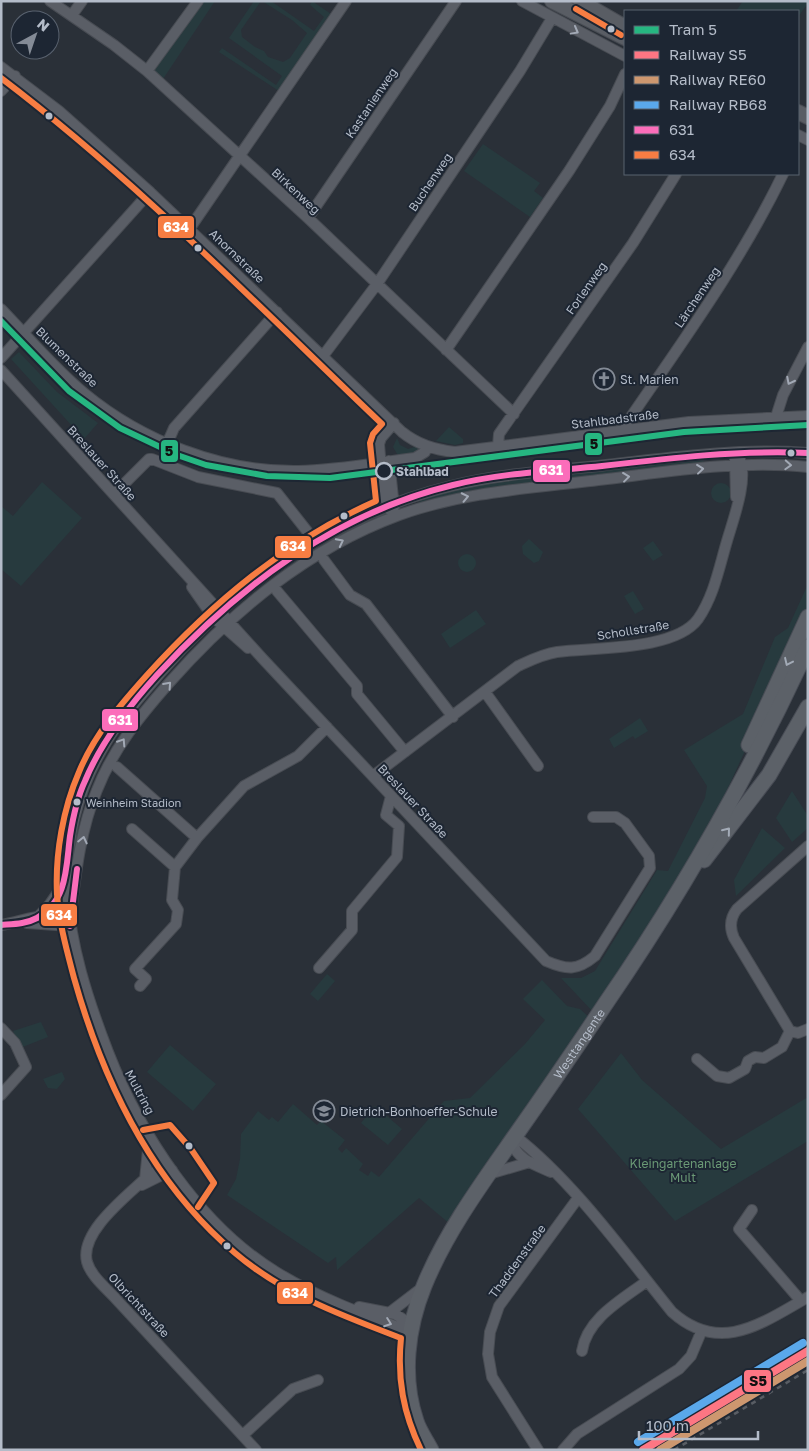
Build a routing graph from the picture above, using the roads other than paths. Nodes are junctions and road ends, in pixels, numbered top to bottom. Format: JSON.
{"nodes":[{"id":1,"x":50,"y":1,"type":"edge"},
{"id":2,"x":82,"y":1,"type":"edge"},
{"id":3,"x":198,"y":1,"type":"edge"},
{"id":4,"x":346,"y":1,"type":"edge"},
{"id":5,"x":456,"y":1,"type":"edge"},
{"id":6,"x":522,"y":1,"type":"edge"},
{"id":7,"x":552,"y":1,"type":"edge"},
{"id":8,"x":580,"y":1,"type":"edge"},
{"id":9,"x":72,"y":15,"type":"junction"},
{"id":10,"x":552,"y":18,"type":"junction"},
{"id":11,"x":624,"y":26,"type":"edge"},
{"id":12,"x":624,"y":37,"type":"edge"},
{"id":13,"x":624,"y":55,"type":"edge"},
{"id":14,"x":1,"y":67,"type":"edge"},
{"id":15,"x":147,"y":70,"type":"junction"},
{"id":16,"x":15,"y":76,"type":"junction"},
{"id":17,"x":624,"y":76,"type":"edge"},
{"id":18,"x":1,"y":91,"type":"edge"},
{"id":19,"x":240,"y":156,"type":"junction"},
{"id":20,"x":675,"y":175,"type":"edge"},
{"id":21,"x":782,"y":175,"type":"edge"},
{"id":22,"x":150,"y":192,"type":"junction"},
{"id":23,"x":308,"y":218,"type":"junction"},
{"id":24,"x":190,"y":228,"type":"junction"},
{"id":25,"x":377,"y":284,"type":"junction"},
{"id":26,"x":1,"y":309,"type":"edge"},
{"id":27,"x":277,"y":312,"type":"junction"},
{"id":28,"x":24,"y":333,"type":"junction"},
{"id":29,"x":808,"y":347,"type":"edge"},
{"id":30,"x":446,"y":350,"type":"junction"},
{"id":31,"x":323,"y":356,"type":"junction"},
{"id":32,"x":1,"y":358,"type":"edge"},
{"id":33,"x":1,"y":370,"type":"edge"},
{"id":34,"x":514,"y":414,"type":"junction"},
{"id":35,"x":808,"y":416,"type":"edge"},
{"id":36,"x":776,"y":417,"type":"junction"},
{"id":37,"x":394,"y":423,"type":"junction"},
{"id":38,"x":627,"y":430,"type":"junction"},
{"id":39,"x":167,"y":444,"type":"junction"},
{"id":40,"x":498,"y":446,"type":"junction"},
{"id":41,"x":427,"y":447,"type":"junction"},
{"id":42,"x":737,"y":451,"type":"junction"},
{"id":43,"x":808,"y":453,"type":"edge"},
{"id":44,"x":384,"y":462,"type":"junction"},
{"id":45,"x":738,"y":465,"type":"junction"},
{"id":46,"x":808,"y":467,"type":"edge"},
{"id":47,"x":114,"y":494,"type":"junction"},
{"id":48,"x":393,"y":509,"type":"junction"},
{"id":49,"x":307,"y":532,"type":"dead end"},
{"id":50,"x":324,"y":560,"type":"dead end"},
{"id":51,"x":277,"y":591,"type":"dead end"},
{"id":52,"x":216,"y":614,"type":"junction"},
{"id":53,"x":808,"y":617,"type":"edge"},
{"id":54,"x":226,"y":624,"type":"junction"},
{"id":55,"x":808,"y":647,"type":"edge"},
{"id":56,"x":485,"y":692,"type":"junction"},
{"id":57,"x":808,"y":707,"type":"edge"},
{"id":58,"x":453,"y":717,"type":"junction"},
{"id":59,"x":327,"y":727,"type":"junction"},
{"id":60,"x":406,"y":752,"type":"junction"},
{"id":61,"x":538,"y":766,"type":"dead end"},
{"id":62,"x":117,"y":767,"type":"dead end"},
{"id":63,"x":373,"y":776,"type":"junction"},
{"id":64,"x":391,"y":796,"type":"junction"},
{"id":65,"x":593,"y":817,"type":"dead end"},
{"id":66,"x":132,"y":829,"type":"dead end"},
{"id":67,"x":711,"y":834,"type":"junction"},
{"id":68,"x":197,"y":838,"type":"junction"},
{"id":69,"x":808,"y":846,"type":"edge"},
{"id":70,"x":175,"y":867,"type":"junction"},
{"id":71,"x":66,"y":882,"type":"junction"},
{"id":72,"x":676,"y":897,"type":"junction"},
{"id":73,"x":36,"y":918,"type":"junction"},
{"id":74,"x":22,"y":922,"type":"junction"},
{"id":75,"x":70,"y":924,"type":"junction"},
{"id":76,"x":1,"y":925,"type":"edge"},
{"id":77,"x":320,"y":968,"type":"dead end"},
{"id":78,"x":140,"y":986,"type":"dead end"},
{"id":79,"x":1,"y":1028,"type":"edge"},
{"id":80,"x":808,"y":1029,"type":"edge"},
{"id":81,"x":790,"y":1031,"type":"junction"},
{"id":82,"x":697,"y":1060,"type":"dead end"},
{"id":83,"x":1,"y":1095,"type":"edge"},
{"id":84,"x":146,"y":1128,"type":"junction"},
{"id":85,"x":514,"y":1138,"type":"junction"},
{"id":86,"x":530,"y":1162,"type":"junction"},
{"id":87,"x":172,"y":1169,"type":"junction"},
{"id":88,"x":488,"y":1174,"type":"junction"},
{"id":89,"x":556,"y":1175,"type":"junction"},
{"id":90,"x":143,"y":1182,"type":"junction"},
{"id":91,"x":578,"y":1198,"type":"junction"},
{"id":92,"x":752,"y":1210,"type":"dead end"},
{"id":93,"x":647,"y":1281,"type":"junction"},
{"id":94,"x":424,"y":1286,"type":"junction"},
{"id":95,"x":804,"y":1299,"type":"edge"},
{"id":96,"x":343,"y":1304,"type":"junction"},
{"id":97,"x":389,"y":1313,"type":"junction"},
{"id":98,"x":411,"y":1328,"type":"junction"},
{"id":99,"x":702,"y":1330,"type":"junction"},
{"id":100,"x":582,"y":1351,"type":"dead end"},
{"id":101,"x":318,"y":1380,"type":"dead end"},
{"id":102,"x":243,"y":1435,"type":"junction"},
{"id":103,"x":256,"y":1450,"type":"edge"},
{"id":104,"x":430,"y":1450,"type":"edge"},
{"id":105,"x":538,"y":1450,"type":"edge"},
{"id":106,"x":563,"y":1450,"type":"edge"}],
"edges":[{"from":1,"to":9,"type":"street","name":"Birkenweg"},
{"from":2,"to":9,"type":"street"},
{"from":3,"to":15,"type":"street"},
{"from":4,"to":19,"type":"street"},
{"from":5,"to":23,"type":"street","name":"Kastanienweg"},
{"from":6,"to":10,"type":"street"},
{"from":7,"to":12,"type":"main road"},
{"from":8,"to":11,"type":"main road"},
{"from":9,"to":15,"type":"street","name":"Birkenweg"},
{"from":10,"to":13,"type":"street","one_way":true},
{"from":10,"to":25,"type":"street","name":"Buchenweg"},
{"from":14,"to":16,"type":"street","name":"Ahornstraße"},
{"from":15,"to":19,"type":"street","name":"Birkenweg"},
{"from":16,"to":18,"type":"street"},
{"from":16,"to":22,"type":"street","name":"Ahornstraße"},
{"from":17,"to":30,"type":"street"},
{"from":19,"to":23,"type":"street","name":"Birkenweg"},
{"from":19,"to":24,"type":"street"},
{"from":20,"to":34,"type":"street","name":"Forlenweg"},
{"from":21,"to":38,"type":"street","name":"Lärchenweg"},
{"from":22,"to":24,"type":"street","name":"Ahornstraße"},
{"from":22,"to":28,"type":"street"},
{"from":23,"to":25,"type":"street","name":"Birkenweg"},
{"from":24,"to":27,"type":"street","name":"Ahornstraße"},
{"from":25,"to":30,"type":"street","name":"Birkenweg"},
{"from":25,"to":31,"type":"street","name":"Buchenweg"},
{"from":26,"to":28,"type":"street","name":"Blumenstraße"},
{"from":27,"to":31,"type":"street","name":"Ahornstraße"},
{"from":27,"to":39,"type":"street"},
{"from":28,"to":32,"type":"street"},
{"from":28,"to":39,"type":"street","name":"Blumenstraße"},
{"from":29,"to":36,"type":"street","one_way":true},
{"from":30,"to":34,"type":"street","name":"Birkenweg"},
{"from":31,"to":37,"type":"street","name":"Ahornstraße"},
{"from":33,"to":47,"type":"street","name":"Breslauer Straße"},
{"from":34,"to":40,"type":"street","name":"Forlenweg"},
{"from":35,"to":36,"type":"street","name":"Stahlbadstraße"},
{"from":36,"to":38,"type":"street","name":"Stahlbadstraße"},
{"from":37,"to":41,"type":"street","name":"Ahornstraße"},
{"from":37,"to":44,"type":"street"},
{"from":38,"to":40,"type":"street","name":"Stahlbadstraße"},
{"from":39,"to":44,"type":"street","name":"Blumenstraße"},
{"from":40,"to":41,"type":"street","name":"Stahlbadstraße"},
{"from":41,"to":44,"type":"street","name":"Blumenstraße"},
{"from":42,"to":43,"type":"street","name":"Multring"},
{"from":42,"to":45,"type":"street","name":"Schollstraße"},
{"from":42,"to":48,"type":"street","name":"Multring"},
{"from":44,"to":48,"type":"street"},
{"from":45,"to":46,"type":"street","name":"Multring","one_way":true},
{"from":48,"to":45,"type":"street","name":"Multring","one_way":true},
{"from":45,"to":56,"type":"street","name":"Schollstraße"},
{"from":47,"to":49,"type":"street"},
{"from":47,"to":52,"type":"street","name":"Breslauer Straße"},
{"from":48,"to":52,"type":"street","name":"Multring"},
{"from":54,"to":48,"type":"street","name":"Multring","one_way":true},
{"from":50,"to":58,"type":"street"},
{"from":51,"to":60,"type":"street"},
{"from":52,"to":54,"type":"street","name":"Breslauer Straße"},
{"from":52,"to":71,"type":"street","name":"Multring"},
{"from":53,"to":67,"type":"main road","one_way":true},
{"from":54,"to":59,"type":"street","name":"Breslauer Straße"},
{"from":75,"to":54,"type":"street","name":"Multring","one_way":true},
{"from":55,"to":67,"type":"main road","name":"Westtangente"},
{"from":56,"to":58,"type":"street","name":"Schollstraße"},
{"from":56,"to":61,"type":"street"},
{"from":72,"to":57,"type":"main road","one_way":true},
{"from":58,"to":60,"type":"street","name":"Schollstraße"},
{"from":59,"to":63,"type":"street","name":"Breslauer Straße"},
{"from":59,"to":68,"type":"street"},
{"from":60,"to":63,"type":"street","name":"Schollstraße"},
{"from":62,"to":68,"type":"street"},
{"from":63,"to":64,"type":"street","name":"Breslauer Straße"},
{"from":64,"to":65,"type":"street","name":"Breslauer Straße"},
{"from":64,"to":77,"type":"street"},
{"from":66,"to":70,"type":"street"},
{"from":67,"to":72,"type":"main road","name":"Westtangente"},
{"from":68,"to":70,"type":"street"},
{"from":69,"to":81,"type":"street"},
{"from":70,"to":78,"type":"street"},
{"from":71,"to":73,"type":"street"},
{"from":71,"to":75,"type":"street","name":"Multring"},
{"from":72,"to":85,"type":"main road","name":"Westtangente"},
{"from":73,"to":74,"type":"street"},
{"from":73,"to":75,"type":"street"},
{"from":74,"to":75,"type":"street"},
{"from":74,"to":76,"type":"street"},
{"from":75,"to":84,"type":"street","name":"Multring"},
{"from":79,"to":83,"type":"street"},
{"from":80,"to":81,"type":"street"},
{"from":81,"to":82,"type":"street"},
{"from":84,"to":87,"type":"street","name":"Multring"},
{"from":84,"to":90,"type":"street"},
{"from":85,"to":86,"type":"street"},
{"from":85,"to":88,"type":"main road","name":"Westtangente"},
{"from":85,"to":89,"type":"street"},
{"from":86,"to":88,"type":"street"},
{"from":86,"to":89,"type":"street"},
{"from":87,"to":90,"type":"street","name":"Olbrichtstraße"},
{"from":87,"to":96,"type":"street","name":"Multring"},
{"from":88,"to":94,"type":"main road","name":"Westtangente"},
{"from":89,"to":91,"type":"street"},
{"from":90,"to":102,"type":"street","name":"Olbrichtstraße"},
{"from":91,"to":93,"type":"street"},
{"from":91,"to":105,"type":"street","name":"Thaddenstraße"},
{"from":92,"to":95,"type":"street"},
{"from":93,"to":99,"type":"street"},
{"from":93,"to":100,"type":"street"},
{"from":94,"to":97,"type":"street"},
{"from":94,"to":98,"type":"main road","name":"Westtangente"},
{"from":95,"to":99,"type":"street"},
{"from":96,"to":97,"type":"street","name":"Multring"},
{"from":96,"to":98,"type":"street","name":"Multring","one_way":true},
{"from":97,"to":98,"type":"street","name":"Multring"},
{"from":98,"to":104,"type":"main road","name":"Westtangente"},
{"from":99,"to":106,"type":"street"},
{"from":101,"to":102,"type":"street"},
{"from":102,"to":103,"type":"street","name":"Olbrichtstraße"}]}
